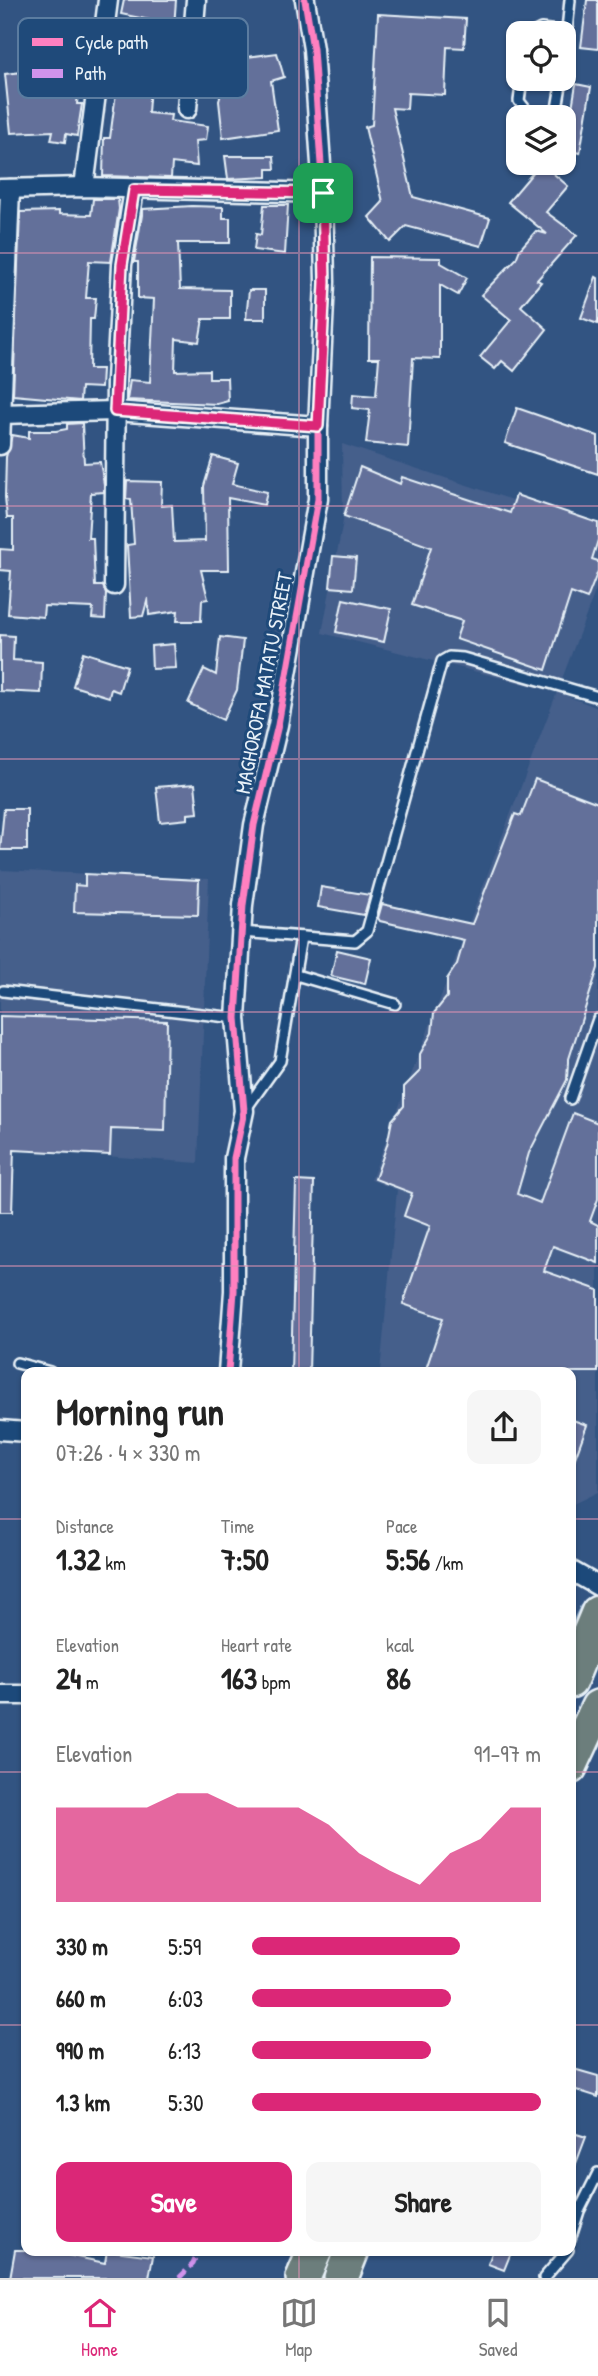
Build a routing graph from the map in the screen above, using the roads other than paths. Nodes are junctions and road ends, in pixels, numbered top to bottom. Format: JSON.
{"nodes":[{"id":1,"x":108,"y":0,"type":"edge"},
{"id":2,"x":196,"y":0,"type":"edge"},
{"id":3,"x":305,"y":0,"type":"edge"},
{"id":4,"x":570,"y":0,"type":"edge"},
{"id":5,"x":106,"y":18,"type":"edge"},
{"id":6,"x":195,"y":18,"type":"edge"},
{"id":7,"x":567,"y":21,"type":"edge"},
{"id":8,"x":95,"y":98,"type":"edge"},
{"id":9,"x":188,"y":98,"type":"edge"},
{"id":10,"x":187,"y":109,"type":"dead end"},
{"id":11,"x":84,"y":187,"type":"junction"},
{"id":12,"x":5,"y":189,"type":"edge"},
{"id":13,"x":134,"y":190,"type":"junction"},
{"id":14,"x":323,"y":193,"type":"junction"},
{"id":15,"x":115,"y":411,"type":"junction"},
{"id":16,"x":1,"y":414,"type":"edge"},
{"id":17,"x":318,"y":426,"type":"junction"},
{"id":18,"x":0,"y":445,"type":"edge"},
{"id":19,"x":114,"y":585,"type":"dead end"},
{"id":20,"x":598,"y":697,"type":"edge"},
{"id":21,"x":241,"y":932,"type":"junction"},
{"id":22,"x":301,"y":937,"type":"junction"},
{"id":23,"x":296,"y":975,"type":"junction"},
{"id":24,"x":3,"y":990,"type":"dead end"},
{"id":25,"x":395,"y":1004,"type":"dead end"},
{"id":26,"x":236,"y":1018,"type":"junction"},
{"id":27,"x":598,"y":1020,"type":"edge"},
{"id":28,"x":570,"y":1098,"type":"dead end"},
{"id":29,"x":244,"y":1111,"type":"junction"},
{"id":30,"x":17,"y":1363,"type":"dead end"},
{"id":31,"x":32,"y":1367,"type":"edge"},
{"id":32,"x":228,"y":1367,"type":"edge"},
{"id":33,"x":0,"y":1430,"type":"edge"},
{"id":34,"x":21,"y":1432,"type":"edge"},
{"id":35,"x":576,"y":1573,"type":"edge"},
{"id":36,"x":598,"y":1586,"type":"edge"},
{"id":37,"x":598,"y":1613,"type":"edge"},
{"id":38,"x":576,"y":1666,"type":"edge"},
{"id":39,"x":0,"y":1695,"type":"edge"},
{"id":40,"x":21,"y":1695,"type":"edge"},
{"id":41,"x":598,"y":1707,"type":"edge"},
{"id":42,"x":576,"y":1754,"type":"edge"},
{"id":43,"x":598,"y":2173,"type":"edge"},
{"id":44,"x":576,"y":2220,"type":"edge"},
{"id":45,"x":312,"y":2256,"type":"edge"},
{"id":46,"x":350,"y":2256,"type":"edge"},
{"id":47,"x":564,"y":2256,"type":"edge"},
{"id":48,"x":303,"y":2278,"type":"edge"},
{"id":49,"x":341,"y":2278,"type":"edge"},
{"id":50,"x":544,"y":2278,"type":"edge"}],
"edges":[{"from":1,"to":5,"type":"street"},
{"from":2,"to":6,"type":"street"},
{"from":3,"to":14,"type":"street","name":"MAGHOROFA MATATU STREET"},
{"from":4,"to":7,"type":"lane"},
{"from":8,"to":11,"type":"street"},
{"from":9,"to":10,"type":"street"},
{"from":11,"to":12,"type":"street"},
{"from":11,"to":13,"type":"street"},
{"from":12,"to":16,"type":"street"},
{"from":13,"to":14,"type":"street"},
{"from":13,"to":15,"type":"street"},
{"from":14,"to":17,"type":"street","name":"MAGHOROFA MATATU STREET"},
{"from":15,"to":16,"type":"street"},
{"from":15,"to":17,"type":"street"},
{"from":15,"to":19,"type":"street"},
{"from":16,"to":18,"type":"street"},
{"from":17,"to":21,"type":"street","name":"MAGHOROFA MATATU STREET"},
{"from":20,"to":22,"type":"lane"},
{"from":21,"to":22,"type":"lane"},
{"from":21,"to":26,"type":"street","name":"MAGHOROFA MATATU STREET"},
{"from":22,"to":23,"type":"lane"},
{"from":23,"to":25,"type":"lane"},
{"from":23,"to":29,"type":"lane"},
{"from":24,"to":26,"type":"lane"},
{"from":26,"to":29,"type":"street","name":"MAGHOROFA MATATU STREET"},
{"from":27,"to":28,"type":"lane"},
{"from":29,"to":32,"type":"street","name":"MAGHOROFA MATATU STREET"},
{"from":30,"to":31,"type":"lane"},
{"from":33,"to":34,"type":"street"},
{"from":35,"to":36,"type":"street"},
{"from":37,"to":38,"type":"highway"},
{"from":39,"to":40,"type":"street"},
{"from":41,"to":42,"type":"highway"},
{"from":43,"to":44,"type":"lane"},
{"from":45,"to":48,"type":"highway"},
{"from":46,"to":49,"type":"highway"},
{"from":47,"to":50,"type":"lane"}]}
